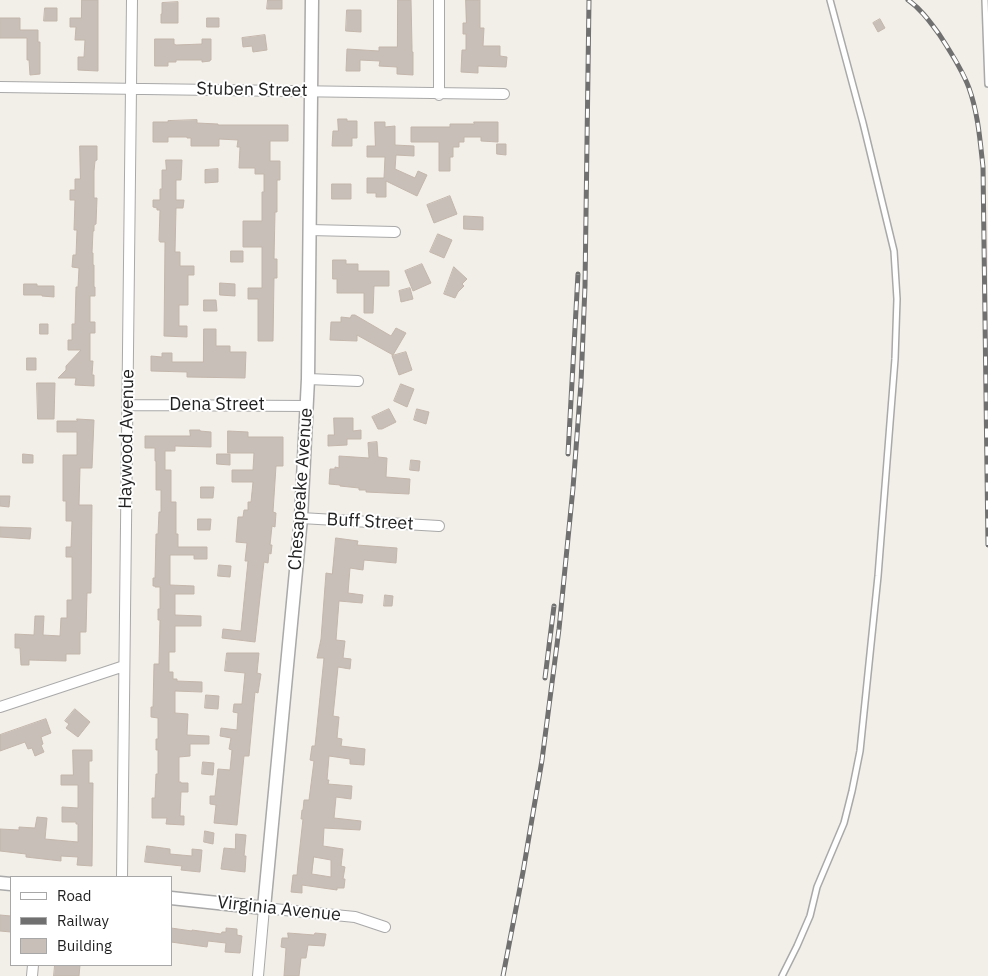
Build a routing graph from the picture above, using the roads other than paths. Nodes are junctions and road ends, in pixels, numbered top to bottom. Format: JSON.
{"nodes":[{"id":1,"x":132,"y":0,"type":"edge"},
{"id":2,"x":312,"y":0,"type":"edge"},
{"id":3,"x":439,"y":0,"type":"edge"},
{"id":4,"x":830,"y":0,"type":"edge"},
{"id":5,"x":985,"y":0,"type":"edge"},
{"id":6,"x":988,"y":84,"type":"edge"},
{"id":7,"x":0,"y":87,"type":"edge"},
{"id":8,"x":131,"y":88,"type":"junction"},
{"id":9,"x":311,"y":90,"type":"junction"},
{"id":10,"x":439,"y":94,"type":"junction"},
{"id":11,"x":504,"y":94,"type":"dead end"},
{"id":12,"x":309,"y":230,"type":"junction"},
{"id":13,"x":395,"y":232,"type":"dead end"},
{"id":14,"x":308,"y":379,"type":"junction"},
{"id":15,"x":358,"y":381,"type":"dead end"},
{"id":16,"x":128,"y":405,"type":"junction"},
{"id":17,"x":307,"y":406,"type":"junction"},
{"id":18,"x":301,"y":518,"type":"junction"},
{"id":19,"x":438,"y":526,"type":"dead end"},
{"id":20,"x":124,"y":666,"type":"junction"},
{"id":21,"x":0,"y":707,"type":"edge"},
{"id":22,"x":122,"y":876,"type":"edge"},
{"id":23,"x":172,"y":898,"type":"edge"},
{"id":24,"x":264,"y":908,"type":"junction"},
{"id":25,"x":385,"y":927,"type":"dead end"},
{"id":26,"x":258,"y":976,"type":"edge"},
{"id":27,"x":782,"y":976,"type":"edge"}],
"edges":[{"from":1,"to":8,"type":"street","name":"Haywood Avenue"},
{"from":2,"to":9,"type":"street","name":"Chesapeake Avenue"},
{"from":3,"to":10,"type":"street"},
{"from":4,"to":27,"type":"lane"},
{"from":5,"to":6,"type":"lane"},
{"from":7,"to":8,"type":"street","name":"Stuben Street"},
{"from":8,"to":9,"type":"street","name":"Stuben Street"},
{"from":8,"to":16,"type":"street","name":"Haywood Avenue"},
{"from":9,"to":10,"type":"street","name":"Stuben Street"},
{"from":9,"to":12,"type":"street","name":"Chesapeake Avenue"},
{"from":10,"to":11,"type":"street","name":"Stuben Street"},
{"from":12,"to":13,"type":"street"},
{"from":12,"to":14,"type":"street","name":"Chesapeake Avenue"},
{"from":14,"to":15,"type":"street"},
{"from":14,"to":17,"type":"street","name":"Chesapeake Avenue"},
{"from":16,"to":17,"type":"street","name":"Dena Street"},
{"from":16,"to":20,"type":"street","name":"Haywood Avenue"},
{"from":17,"to":18,"type":"street","name":"Chesapeake Avenue"},
{"from":18,"to":19,"type":"street","name":"Buff Street"},
{"from":18,"to":24,"type":"street","name":"Chesapeake Avenue"},
{"from":20,"to":21,"type":"street"},
{"from":20,"to":22,"type":"street","name":"Haywood Avenue"},
{"from":23,"to":24,"type":"street","name":"Virginia Avenue"},
{"from":24,"to":25,"type":"street","name":"Virginia Avenue"},
{"from":24,"to":26,"type":"street","name":"Chesapeake Avenue"}]}
